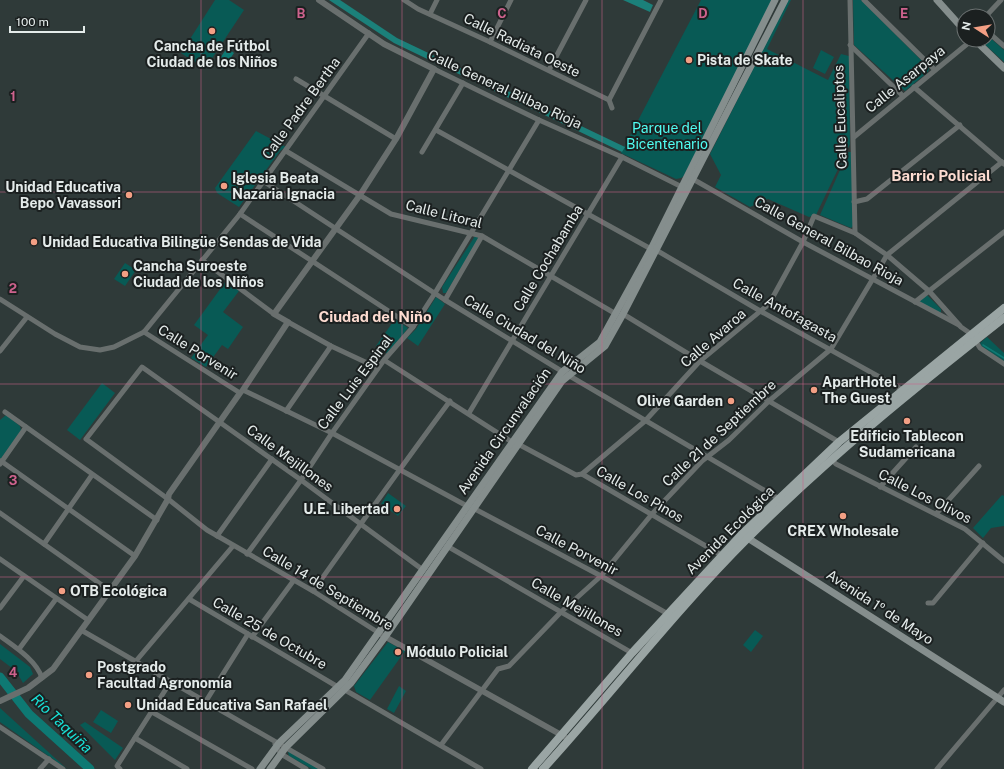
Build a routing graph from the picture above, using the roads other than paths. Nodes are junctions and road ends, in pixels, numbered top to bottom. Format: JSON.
{"nodes":[{"id":1,"x":319,"y":0,"type":"edge"},
{"id":2,"x":404,"y":0,"type":"edge"},
{"id":3,"x":437,"y":0,"type":"edge"},
{"id":4,"x":511,"y":0,"type":"edge"},
{"id":5,"x":586,"y":0,"type":"edge"},
{"id":6,"x":661,"y":0,"type":"edge"},
{"id":7,"x":775,"y":0,"type":"edge"},
{"id":8,"x":785,"y":0,"type":"edge"},
{"id":9,"x":850,"y":0,"type":"edge"},
{"id":10,"x":864,"y":0,"type":"edge"},
{"id":11,"x":937,"y":0,"type":"edge"},
{"id":12,"x":430,"y":14,"type":"junction"},
{"id":13,"x":956,"y":21,"type":"edge"},
{"id":14,"x":369,"y":33,"type":"junction"},
{"id":15,"x":996,"y":39,"type":"edge"},
{"id":16,"x":490,"y":42,"type":"junction"},
{"id":17,"x":850,"y":45,"type":"junction"},
{"id":18,"x":1004,"y":46,"type":"edge"},
{"id":19,"x":963,"y":48,"type":"edge"},
{"id":20,"x":982,"y":48,"type":"edge"},
{"id":21,"x":1004,"y":68,"type":"edge"},
{"id":22,"x":434,"y":69,"type":"junction"},
{"id":23,"x":549,"y":70,"type":"junction"},
{"id":24,"x":935,"y":70,"type":"junction"},
{"id":25,"x":296,"y":79,"type":"dead end"},
{"id":26,"x":463,"y":83,"type":"junction"},
{"id":27,"x":914,"y":87,"type":"junction"},
{"id":28,"x":325,"y":96,"type":"junction"},
{"id":29,"x":904,"y":96,"type":"junction"},
{"id":30,"x":609,"y":100,"type":"junction"},
{"id":31,"x":612,"y":108,"type":"dead end"},
{"id":32,"x":539,"y":120,"type":"junction"},
{"id":33,"x":960,"y":125,"type":"junction"},
{"id":34,"x":436,"y":130,"type":"junction"},
{"id":35,"x":854,"y":137,"type":"junction"},
{"id":36,"x":396,"y":139,"type":"junction"},
{"id":37,"x":286,"y":151,"type":"junction"},
{"id":38,"x":422,"y":152,"type":"dead end"},
{"id":39,"x":622,"y":156,"type":"junction"},
{"id":40,"x":1003,"y":163,"type":"edge"},
{"id":41,"x":510,"y":171,"type":"junction"},
{"id":42,"x":686,"y":175,"type":"junction"},
{"id":43,"x":694,"y":179,"type":"junction"},
{"id":44,"x":263,"y":181,"type":"junction"},
{"id":45,"x":684,"y":188,"type":"junction"},
{"id":46,"x":360,"y":195,"type":"junction"},
{"id":47,"x":854,"y":202,"type":"junction"},
{"id":48,"x":240,"y":214,"type":"junction"},
{"id":49,"x":590,"y":214,"type":"junction"},
{"id":50,"x":336,"y":229,"type":"junction"},
{"id":51,"x":474,"y":232,"type":"junction"},
{"id":52,"x":1004,"y":232,"type":"edge"},
{"id":53,"x":855,"y":233,"type":"junction"},
{"id":54,"x":482,"y":236,"type":"junction"},
{"id":55,"x":802,"y":242,"type":"junction"},
{"id":56,"x":653,"y":249,"type":"junction"},
{"id":57,"x":887,"y":255,"type":"junction"},
{"id":58,"x":202,"y":260,"type":"junction"},
{"id":59,"x":313,"y":262,"type":"junction"},
{"id":60,"x":552,"y":276,"type":"junction"},
{"id":61,"x":874,"y":279,"type":"junction"},
{"id":62,"x":929,"y":291,"type":"junction"},
{"id":63,"x":435,"y":293,"type":"junction"},
{"id":64,"x":0,"y":299,"type":"edge"},
{"id":65,"x":445,"y":300,"type":"junction"},
{"id":66,"x":915,"y":302,"type":"junction"},
{"id":67,"x":1004,"y":308,"type":"edge"},
{"id":68,"x":762,"y":312,"type":"junction"},
{"id":69,"x":274,"y":314,"type":"junction"},
{"id":70,"x":620,"y":314,"type":"junction"},
{"id":71,"x":27,"y":317,"type":"junction"},
{"id":72,"x":1004,"y":318,"type":"edge"},
{"id":73,"x":288,"y":322,"type":"junction"},
{"id":74,"x":412,"y":327,"type":"junction"},
{"id":75,"x":961,"y":327,"type":"junction"},
{"id":76,"x":144,"y":332,"type":"junction"},
{"id":77,"x":974,"y":337,"type":"junction"},
{"id":78,"x":512,"y":341,"type":"junction"},
{"id":79,"x":330,"y":346,"type":"junction"},
{"id":80,"x":831,"y":349,"type":"junction"},
{"id":81,"x":0,"y":351,"type":"edge"},
{"id":82,"x":384,"y":360,"type":"junction"},
{"id":83,"x":700,"y":362,"type":"junction"},
{"id":84,"x":1004,"y":364,"type":"edge"},
{"id":85,"x":378,"y":368,"type":"junction"},
{"id":86,"x":565,"y":373,"type":"junction"},
{"id":87,"x":903,"y":390,"type":"junction"},
{"id":88,"x":241,"y":391,"type":"junction"},
{"id":89,"x":450,"y":401,"type":"junction"},
{"id":90,"x":769,"y":401,"type":"junction"},
{"id":91,"x":286,"y":411,"type":"junction"},
{"id":92,"x":5,"y":412,"type":"dead end"},
{"id":93,"x":469,"y":414,"type":"junction"},
{"id":94,"x":645,"y":421,"type":"junction"},
{"id":95,"x":219,"y":423,"type":"junction"},
{"id":96,"x":26,"y":427,"type":"junction"},
{"id":97,"x":332,"y":433,"type":"junction"},
{"id":98,"x":86,"y":439,"type":"joint"},
{"id":99,"x":839,"y":442,"type":"junction"},
{"id":100,"x":515,"y":443,"type":"junction"},
{"id":101,"x":916,"y":447,"type":"dead end"},
{"id":102,"x":708,"y":457,"type":"junction"},
{"id":103,"x":272,"y":459,"type":"junction"},
{"id":104,"x":831,"y":459,"type":"junction"},
{"id":105,"x":1,"y":462,"type":"edge"},
{"id":106,"x":979,"y":466,"type":"dead end"},
{"id":107,"x":400,"y":468,"type":"junction"},
{"id":108,"x":582,"y":474,"type":"junction"},
{"id":109,"x":92,"y":475,"type":"junction"},
{"id":110,"x":301,"y":480,"type":"junction"},
{"id":111,"x":880,"y":487,"type":"junction"},
{"id":112,"x":168,"y":499,"type":"junction"},
{"id":113,"x":779,"y":499,"type":"junction"},
{"id":114,"x":470,"y":507,"type":"junction"},
{"id":115,"x":68,"y":509,"type":"junction"},
{"id":116,"x":0,"y":513,"type":"edge"},
{"id":117,"x":652,"y":514,"type":"junction"},
{"id":118,"x":936,"y":514,"type":"junction"},
{"id":119,"x":156,"y":520,"type":"junction"},
{"id":120,"x":361,"y":525,"type":"junction"},
{"id":121,"x":217,"y":536,"type":"junction"},
{"id":122,"x":744,"y":536,"type":"junction"},
{"id":123,"x":983,"y":543,"type":"junction"},
{"id":124,"x":44,"y":544,"type":"junction"},
{"id":125,"x":233,"y":546,"type":"junction"},
{"id":126,"x":447,"y":546,"type":"junction"},
{"id":127,"x":247,"y":554,"type":"junction"},
{"id":128,"x":135,"y":556,"type":"junction"},
{"id":129,"x":725,"y":557,"type":"junction"},
{"id":130,"x":0,"y":559,"type":"edge"},
{"id":131,"x":1004,"y":560,"type":"edge"},
{"id":132,"x":423,"y":570,"type":"junction"},
{"id":133,"x":24,"y":576,"type":"junction"},
{"id":134,"x":601,"y":576,"type":"junction"},
{"id":135,"x":294,"y":580,"type":"junction"},
{"id":136,"x":109,"y":590,"type":"junction"},
{"id":137,"x":313,"y":591,"type":"junction"},
{"id":138,"x":56,"y":599,"type":"junction"},
{"id":139,"x":189,"y":599,"type":"junction"},
{"id":140,"x":928,"y":603,"type":"dead end"},
{"id":141,"x":0,"y":608,"type":"edge"},
{"id":142,"x":561,"y":612,"type":"junction"},
{"id":143,"x":668,"y":614,"type":"junction"},
{"id":144,"x":88,"y":620,"type":"junction"},
{"id":145,"x":81,"y":630,"type":"junction"},
{"id":146,"x":382,"y":635,"type":"junction"},
{"id":147,"x":0,"y":636,"type":"edge"},
{"id":148,"x":250,"y":636,"type":"junction"},
{"id":149,"x":19,"y":649,"type":"junction"},
{"id":150,"x":632,"y":654,"type":"junction"},
{"id":151,"x":136,"y":661,"type":"junction"},
{"id":152,"x":42,"y":678,"type":"junction"},
{"id":153,"x":171,"y":681,"type":"junction"},
{"id":154,"x":341,"y":688,"type":"junction"},
{"id":155,"x":482,"y":690,"type":"junction"},
{"id":156,"x":1004,"y":690,"type":"edge"},
{"id":157,"x":997,"y":698,"type":"junction"},
{"id":158,"x":0,"y":700,"type":"edge"},
{"id":159,"x":206,"y":701,"type":"junction"},
{"id":160,"x":1004,"y":702,"type":"edge"},
{"id":161,"x":152,"y":712,"type":"junction"},
{"id":162,"x":0,"y":728,"type":"edge"},
{"id":163,"x":135,"y":738,"type":"junction"},
{"id":164,"x":566,"y":738,"type":"junction"},
{"id":165,"x":279,"y":745,"type":"junction"},
{"id":166,"x":441,"y":745,"type":"junction"},
{"id":167,"x":281,"y":754,"type":"junction"},
{"id":168,"x":49,"y":759,"type":"junction"},
{"id":169,"x":40,"y":769,"type":"edge"},
{"id":170,"x":63,"y":769,"type":"edge"},
{"id":171,"x":120,"y":769,"type":"edge"},
{"id":172,"x":187,"y":769,"type":"edge"},
{"id":173,"x":252,"y":769,"type":"edge"},
{"id":174,"x":260,"y":769,"type":"edge"},
{"id":175,"x":270,"y":769,"type":"edge"},
{"id":176,"x":306,"y":769,"type":"edge"},
{"id":177,"x":323,"y":769,"type":"edge"},
{"id":178,"x":481,"y":769,"type":"edge"},
{"id":179,"x":532,"y":769,"type":"edge"},
{"id":180,"x":543,"y":769,"type":"edge"},
{"id":181,"x":939,"y":769,"type":"edge"}],
"edges":[{"from":1,"to":14,"type":"street","name":"Calle General Bilbao Rioja"},
{"from":2,"to":12,"type":"street","name":"Calle Radiata Oeste"},
{"from":3,"to":12,"type":"street"},
{"from":4,"to":16,"type":"street"},
{"from":5,"to":23,"type":"street"},
{"from":6,"to":30,"type":"street"},
{"from":7,"to":42,"type":"main road","name":"Avenida Circunvalación"},
{"from":8,"to":43,"type":"main road","name":"Avenida Circunvalación"},
{"from":9,"to":17,"type":"street","name":"Calle Eucaliptos"},
{"from":10,"to":24,"type":"street"},
{"from":11,"to":13,"type":"main road"},
{"from":12,"to":16,"type":"street","name":"Calle Radiata Oeste"},
{"from":14,"to":22,"type":"street","name":"Calle General Bilbao Rioja"},
{"from":14,"to":28,"type":"street","name":"Calle Padre Bertha"},
{"from":15,"to":18,"type":"street"},
{"from":16,"to":23,"type":"street","name":"Calle Radiata Oeste"},
{"from":17,"to":29,"type":"street"},
{"from":17,"to":35,"type":"street","name":"Calle Eucaliptos"},
{"from":19,"to":24,"type":"street","name":"Calle Asarpaya"},
{"from":20,"to":21,"type":"main road"},
{"from":22,"to":26,"type":"street","name":"Calle General Bilbao Rioja"},
{"from":22,"to":36,"type":"street"},
{"from":23,"to":30,"type":"street","name":"Calle Radiata Oeste"},
{"from":24,"to":27,"type":"street","name":"Calle Asarpaya"},
{"from":25,"to":28,"type":"street"},
{"from":26,"to":32,"type":"street","name":"Calle General Bilbao Rioja"},
{"from":26,"to":34,"type":"street"},
{"from":27,"to":29,"type":"street","name":"Calle Asarpaya"},
{"from":27,"to":33,"type":"street"},
{"from":28,"to":36,"type":"street"},
{"from":28,"to":37,"type":"street","name":"Calle Padre Bertha"},
{"from":29,"to":35,"type":"street","name":"Calle Asarpaya"},
{"from":30,"to":31,"type":"street"},
{"from":32,"to":39,"type":"street","name":"Calle General Bilbao Rioja"},
{"from":32,"to":41,"type":"street","name":"Calle Luis Espinal"},
{"from":33,"to":40,"type":"street"},
{"from":33,"to":47,"type":"street"},
{"from":34,"to":38,"type":"street"},
{"from":34,"to":41,"type":"street","name":"Calle Antofagasta"},
{"from":35,"to":47,"type":"street","name":"Calle Eucaliptos"},
{"from":36,"to":46,"type":"street"},
{"from":37,"to":44,"type":"street","name":"Calle Padre Bertha"},
{"from":37,"to":46,"type":"street","name":"Calle Litoral"},
{"from":39,"to":45,"type":"street","name":"Calle General Bilbao Rioja"},
{"from":39,"to":49,"type":"street","name":"Calle Cochabamba"},
{"from":40,"to":57,"type":"street","name":"Calle 21 de Septiembre"},
{"from":41,"to":49,"type":"street","name":"Calle Antofagasta"},
{"from":41,"to":51,"type":"street","name":"Calle Luis Espinal"},
{"from":42,"to":43,"type":"street","name":"Calle General Bilbao Rioja"},
{"from":42,"to":45,"type":"main road","name":"Avenida Circunvalación"},
{"from":43,"to":45,"type":"main road","name":"Avenida Circunvalación"},
{"from":43,"to":55,"type":"street","name":"Calle General Bilbao Rioja"},
{"from":44,"to":48,"type":"street","name":"Calle Padre Bertha"},
{"from":44,"to":50,"type":"street","name":"Calle Ciudad del Niño"},
{"from":45,"to":56,"type":"main road","name":"Avenida Circunvalación"},
{"from":46,"to":50,"type":"street"},
{"from":46,"to":51,"type":"street","name":"Calle Litoral"},
{"from":47,"to":53,"type":"street","name":"Calle Eucaliptos"},
{"from":48,"to":58,"type":"street","name":"Calle Padre Bertha"},
{"from":48,"to":59,"type":"street"},
{"from":49,"to":56,"type":"street","name":"Calle Antofagasta"},
{"from":49,"to":60,"type":"street","name":"Calle Cochabamba"},
{"from":50,"to":59,"type":"street"},
{"from":50,"to":63,"type":"street","name":"Calle Ciudad del Niño"},
{"from":51,"to":54,"type":"street","name":"Calle Litoral"},
{"from":51,"to":63,"type":"street","name":"Calle Luis Espinal"},
{"from":52,"to":62,"type":"street"},
{"from":53,"to":55,"type":"street","name":"Calle Avaroa"},
{"from":53,"to":57,"type":"street"},
{"from":54,"to":60,"type":"street","name":"Calle Litoral"},
{"from":54,"to":65,"type":"street"},
{"from":55,"to":61,"type":"street","name":"Calle General Bilbao Rioja"},
{"from":55,"to":68,"type":"street","name":"Calle Avaroa"},
{"from":56,"to":68,"type":"street","name":"Calle Antofagasta"},
{"from":56,"to":70,"type":"main road","name":"Avenida Circunvalación"},
{"from":57,"to":61,"type":"street","name":"Calle 21 de Septiembre"},
{"from":57,"to":62,"type":"street"},
{"from":58,"to":69,"type":"street"},
{"from":58,"to":76,"type":"street","name":"Calle Padre Bertha"},
{"from":59,"to":69,"type":"street"},
{"from":59,"to":74,"type":"street"},
{"from":60,"to":70,"type":"street","name":"Calle Litoral"},
{"from":60,"to":78,"type":"street","name":"Calle Cochabamba"},
{"from":61,"to":66,"type":"street","name":"Calle General Bilbao Rioja"},
{"from":61,"to":80,"type":"street","name":"Calle 21 de Septiembre"},
{"from":62,"to":66,"type":"street"},
{"from":62,"to":75,"type":"street"},
{"from":63,"to":65,"type":"street","name":"Calle Ciudad del Niño"},
{"from":63,"to":74,"type":"street","name":"Calle Luis Espinal"},
{"from":64,"to":71,"type":"street","name":"Calle Padre Bertha"},
{"from":65,"to":78,"type":"street","name":"Calle Ciudad del Niño"},
{"from":66,"to":75,"type":"street","name":"Calle General Bilbao Rioja"},
{"from":67,"to":77,"type":"main road"},
{"from":68,"to":80,"type":"street","name":"Calle Antofagasta"},
{"from":68,"to":83,"type":"street","name":"Calle Avaroa"},
{"from":69,"to":73,"type":"street"},
{"from":70,"to":83,"type":"street","name":"Calle Litoral"},
{"from":70,"to":86,"type":"main road","name":"Avenida Circunvalación"},
{"from":71,"to":76,"type":"street","name":"Calle Padre Bertha"},
{"from":71,"to":81,"type":"street"},
{"from":72,"to":77,"type":"main road"},
{"from":73,"to":79,"type":"street"},
{"from":73,"to":88,"type":"street"},
{"from":74,"to":82,"type":"street","name":"Calle Luis Espinal"},
{"from":75,"to":77,"type":"street"},
{"from":76,"to":88,"type":"street","name":"Calle Porvenir"},
{"from":77,"to":84,"type":"street"},
{"from":77,"to":87,"type":"main road","name":"Avenida Ecológica"},
{"from":77,"to":104,"type":"main road","name":"Avenida Ecológica"},
{"from":78,"to":86,"type":"street","name":"Calle Ciudad del Niño"},
{"from":78,"to":93,"type":"street","name":"Calle Cochabamba"},
{"from":79,"to":85,"type":"street"},
{"from":79,"to":91,"type":"street"},
{"from":80,"to":87,"type":"street","name":"Calle Antofagasta"},
{"from":80,"to":90,"type":"street","name":"Calle 21 de Septiembre"},
{"from":82,"to":85,"type":"street","name":"Calle Luis Espinal"},
{"from":82,"to":89,"type":"street","name":"Calle Los Pinos"},
{"from":83,"to":90,"type":"street","name":"Calle Litoral"},
{"from":83,"to":94,"type":"street","name":"Calle Avaroa"},
{"from":85,"to":97,"type":"street","name":"Calle Luis Espinal"},
{"from":86,"to":94,"type":"street","name":"Calle Ciudad del Niño"},
{"from":86,"to":100,"type":"main road","name":"Avenida Circunvalación"},
{"from":87,"to":99,"type":"main road","name":"Avenida Ecológica"},
{"from":88,"to":91,"type":"street","name":"Calle Porvenir"},
{"from":88,"to":95,"type":"street"},
{"from":89,"to":93,"type":"street","name":"Calle Los Pinos"},
{"from":89,"to":107,"type":"street"},
{"from":90,"to":99,"type":"street","name":"Calle Litoral"},
{"from":90,"to":102,"type":"street","name":"Calle 21 de Septiembre"},
{"from":91,"to":97,"type":"street","name":"Calle Porvenir"},
{"from":92,"to":96,"type":"street"},
{"from":93,"to":100,"type":"street","name":"Calle Los Pinos"},
{"from":94,"to":102,"type":"street","name":"Calle Ciudad del Niño"},
{"from":94,"to":108,"type":"street","name":"Calle Avaroa"},
{"from":95,"to":98,"type":"street","name":"Calle Mejillones"},
{"from":95,"to":103,"type":"street","name":"Calle Mejillones"},
{"from":95,"to":112,"type":"street"},
{"from":96,"to":105,"type":"street"},
{"from":96,"to":109,"type":"street"},
{"from":97,"to":107,"type":"street","name":"Calle Porvenir"},
{"from":97,"to":110,"type":"street","name":"Calle Luis Espinal"},
{"from":98,"to":112,"type":"street","name":"Calle 14 de Septiembre"},
{"from":99,"to":113,"type":"main road","name":"Avenida Ecológica"},
{"from":100,"to":108,"type":"street","name":"Calle Los Pinos"},
{"from":100,"to":114,"type":"main road","name":"Avenida Circunvalación"},
{"from":101,"to":111,"type":"street"},
{"from":102,"to":113,"type":"street","name":"Calle Ciudad del Niño"},
{"from":102,"to":117,"type":"street","name":"Calle 21 de Septiembre"},
{"from":103,"to":110,"type":"street","name":"Calle Mejillones"},
{"from":103,"to":121,"type":"street"},
{"from":104,"to":111,"type":"street","name":"Calle Los Olivos"},
{"from":104,"to":122,"type":"main road","name":"Avenida Ecológica"},
{"from":105,"to":115,"type":"street"},
{"from":106,"to":118,"type":"street"},
{"from":107,"to":114,"type":"street","name":"Calle Porvenir"},
{"from":107,"to":120,"type":"street"},
{"from":108,"to":117,"type":"street","name":"Calle Los Pinos"},
{"from":109,"to":115,"type":"street"},
{"from":109,"to":119,"type":"street"},
{"from":110,"to":120,"type":"street","name":"Calle Mejillones"},
{"from":110,"to":127,"type":"street","name":"Calle Luis Espinal"},
{"from":111,"to":118,"type":"street","name":"Calle Los Olivos"},
{"from":112,"to":119,"type":"street"},
{"from":112,"to":121,"type":"street","name":"Calle 14 de Septiembre"},
{"from":113,"to":122,"type":"main road","name":"Avenida Ecológica"},
{"from":114,"to":126,"type":"main road","name":"Avenida Circunvalación"},
{"from":114,"to":132,"type":"main road","name":"Avenida Circunvalación"},
{"from":114,"to":134,"type":"street","name":"Calle Porvenir"},
{"from":115,"to":124,"type":"street"},
{"from":115,"to":128,"type":"street"},
{"from":116,"to":124,"type":"street"},
{"from":117,"to":129,"type":"street","name":"Calle Los Pinos"},
{"from":117,"to":134,"type":"street","name":"Calle 21 de Septiembre"},
{"from":118,"to":123,"type":"street","name":"Calle Los Olivos"},
{"from":119,"to":128,"type":"street"},
{"from":120,"to":132,"type":"street","name":"Calle Mejillones"},
{"from":120,"to":137,"type":"street"},
{"from":121,"to":125,"type":"street","name":"Calle 14 de Septiembre"},
{"from":122,"to":129,"type":"main road","name":"Avenida Ecológica"},
{"from":122,"to":157,"type":"main road","name":"Avenida 1º de Mayo"},
{"from":123,"to":131,"type":"street","name":"Calle Los Olivos"},
{"from":123,"to":140,"type":"street"},
{"from":124,"to":136,"type":"street"},
{"from":125,"to":127,"type":"street","name":"Calle 14 de Septiembre"},
{"from":125,"to":139,"type":"street"},
{"from":126,"to":142,"type":"street","name":"Calle Mejillones"},
{"from":126,"to":146,"type":"main road","name":"Avenida Circunvalación"},
{"from":127,"to":135,"type":"street","name":"Calle 14 de Septiembre"},
{"from":128,"to":136,"type":"street"},
{"from":129,"to":143,"type":"main road","name":"Avenida Ecológica"},
{"from":129,"to":164,"type":"main road","name":"Avenida Ecológica"},
{"from":130,"to":133,"type":"street"},
{"from":132,"to":146,"type":"main road","name":"Avenida Circunvalación"},
{"from":133,"to":138,"type":"street"},
{"from":133,"to":141,"type":"street"},
{"from":134,"to":142,"type":"street","name":"Calle 21 de Septiembre"},
{"from":134,"to":143,"type":"street","name":"Calle Porvenir"},
{"from":135,"to":137,"type":"street","name":"Calle 14 de Septiembre"},
{"from":135,"to":148,"type":"street"},
{"from":136,"to":144,"type":"street"},
{"from":137,"to":146,"type":"street","name":"Calle 14 de Septiembre"},
{"from":138,"to":144,"type":"street"},
{"from":138,"to":149,"type":"street"},
{"from":139,"to":148,"type":"street","name":"Calle 25 de Octubre"},
{"from":139,"to":151,"type":"street"},
{"from":142,"to":150,"type":"street","name":"Calle Mejillones"},
{"from":142,"to":155,"type":"street","name":"Calle 21 de Septiembre"},
{"from":143,"to":150,"type":"main road","name":"Avenida Ecológica"},
{"from":144,"to":145,"type":"street"},
{"from":145,"to":151,"type":"street"},
{"from":145,"to":152,"type":"street"},
{"from":146,"to":154,"type":"main road","name":"Avenida Circunvalación"},
{"from":146,"to":155,"type":"street","name":"Calle 14 de Septiembre"},
{"from":147,"to":149,"type":"street"},
{"from":148,"to":154,"type":"street","name":"Calle 25 de Octubre"},
{"from":148,"to":159,"type":"street"},
{"from":149,"to":152,"type":"street"},
{"from":150,"to":164,"type":"main road","name":"Avenida Ecológica"},
{"from":151,"to":153,"type":"street"},
{"from":152,"to":158,"type":"street"},
{"from":153,"to":159,"type":"street"},
{"from":153,"to":161,"type":"street"},
{"from":154,"to":165,"type":"main road","name":"Avenida Circunvalación"},
{"from":154,"to":166,"type":"street","name":"Calle 25 de Octubre"},
{"from":155,"to":164,"type":"street","name":"Calle 14 de Septiembre"},
{"from":155,"to":166,"type":"street","name":"Calle 21 de Septiembre"},
{"from":156,"to":157,"type":"street"},
{"from":157,"to":160,"type":"main road","name":"Avenida 1º de Mayo"},
{"from":157,"to":181,"type":"street"},
{"from":159,"to":165,"type":"street"},
{"from":161,"to":163,"type":"street"},
{"from":161,"to":173,"type":"street"},
{"from":162,"to":168,"type":"street"},
{"from":163,"to":171,"type":"street"},
{"from":163,"to":172,"type":"street"},
{"from":164,"to":179,"type":"main road","name":"Avenida Ecológica"},
{"from":164,"to":180,"type":"main road","name":"Avenida Ecológica"},
{"from":165,"to":167,"type":"main road","name":"Avenida Circunvalación"},
{"from":165,"to":174,"type":"main road","name":"Avenida Circunvalación"},
{"from":165,"to":177,"type":"street"},
{"from":166,"to":178,"type":"street","name":"Calle 25 de Octubre"},
{"from":167,"to":175,"type":"main road","name":"Avenida Circunvalación"},
{"from":167,"to":176,"type":"street"},
{"from":168,"to":169,"type":"street"},
{"from":168,"to":170,"type":"street"}]}
